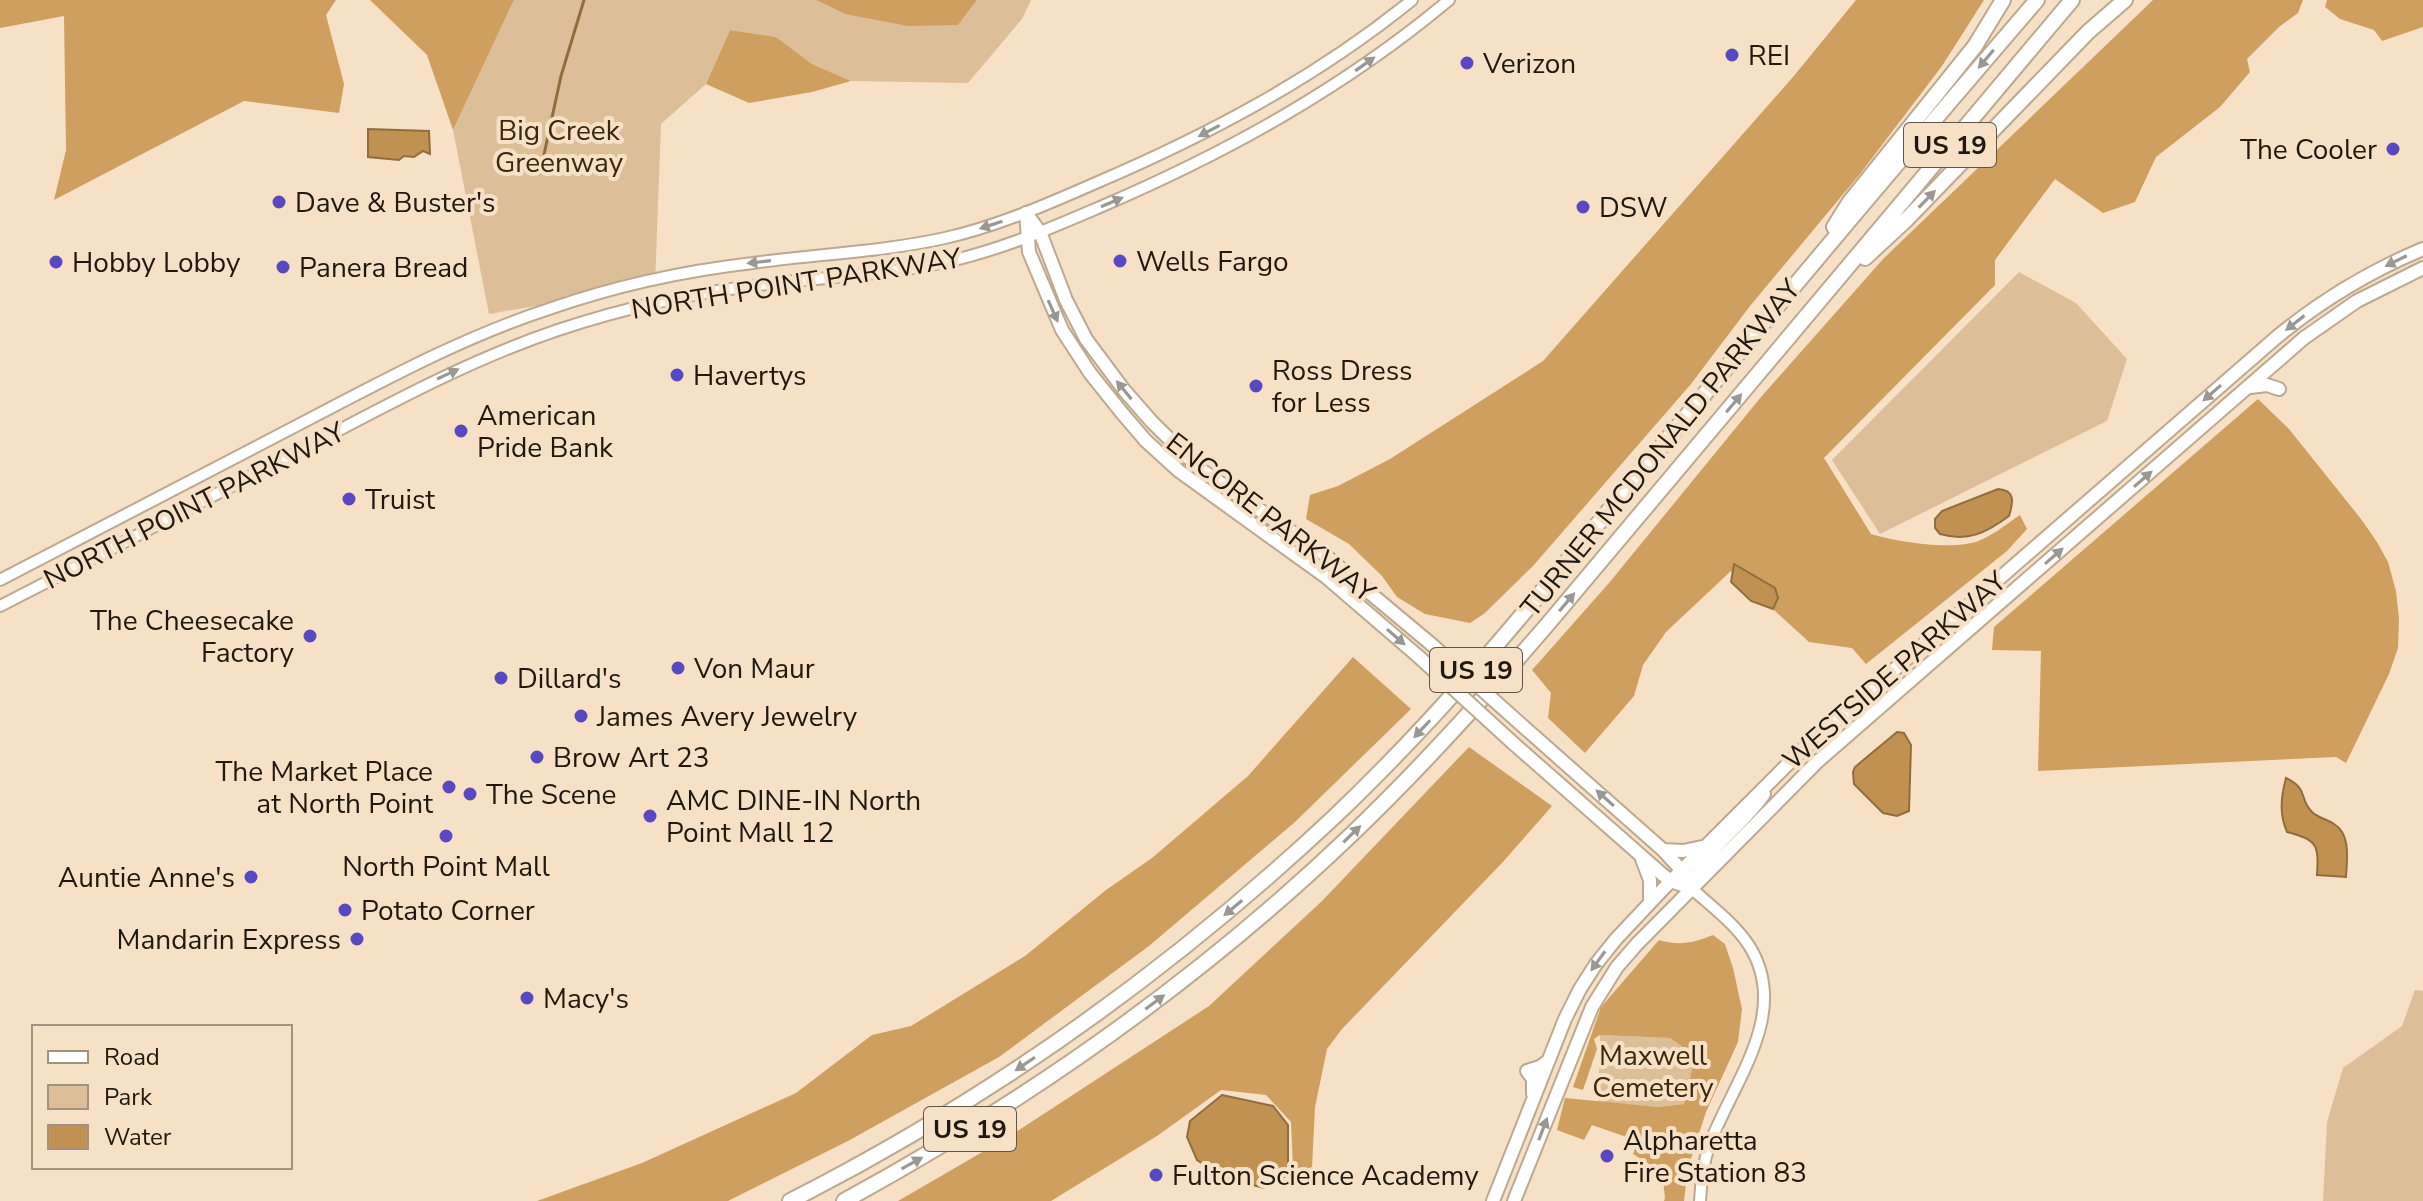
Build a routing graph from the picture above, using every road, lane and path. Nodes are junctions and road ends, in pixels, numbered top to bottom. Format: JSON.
{"nodes":[{"id":1,"x":1412,"y":0,"type":"edge"},
{"id":2,"x":1449,"y":0,"type":"edge"},
{"id":3,"x":2003,"y":0,"type":"edge"},
{"id":4,"x":2037,"y":0,"type":"edge"},
{"id":5,"x":2072,"y":0,"type":"edge"},
{"id":6,"x":2125,"y":0,"type":"edge"},
{"id":7,"x":1026,"y":213,"type":"junction"},
{"id":8,"x":1040,"y":232,"type":"junction"},
{"id":9,"x":1026,"y":238,"type":"junction"},
{"id":10,"x":2423,"y":249,"type":"edge"},
{"id":11,"x":1808,"y":268,"type":"junction"},
{"id":12,"x":2423,"y":268,"type":"edge"},
{"id":13,"x":1829,"y":291,"type":"junction"},
{"id":14,"x":2247,"y":388,"type":"junction"},
{"id":15,"x":2279,"y":389,"type":"dead end"},
{"id":16,"x":0,"y":580,"type":"edge"},
{"id":17,"x":0,"y":606,"type":"edge"},
{"id":18,"x":1773,"y":777,"type":"junction"},
{"id":19,"x":1705,"y":846,"type":"junction"},
{"id":20,"x":1663,"y":850,"type":"junction"},
{"id":21,"x":1641,"y":856,"type":"junction"},
{"id":22,"x":1683,"y":869,"type":"junction"},
{"id":23,"x":1671,"y":881,"type":"junction"},
{"id":24,"x":1691,"y":888,"type":"junction"},
{"id":25,"x":1650,"y":903,"type":"junction"},
{"id":26,"x":790,"y":1201,"type":"edge"},
{"id":27,"x":844,"y":1201,"type":"edge"},
{"id":28,"x":1493,"y":1201,"type":"edge"},
{"id":29,"x":1514,"y":1201,"type":"edge"},
{"id":30,"x":1700,"y":1201,"type":"edge"}],
"edges":[{"from":1,"to":7,"type":"street","name":"NORTH POINT PARKWAY","one_way":true},
{"from":8,"to":2,"type":"street","name":"NORTH POINT PARKWAY","one_way":true},
{"from":3,"to":11,"type":"highway"},
{"from":4,"to":11,"type":"highway","name":"TURNER MCDONALD PARKWAY","number":"US 19","one_way":true},
{"from":5,"to":13,"type":"highway","name":"TURNER MCDONALD PARKWAY","number":"US 19"},
{"from":13,"to":6,"type":"highway","one_way":true},
{"from":7,"to":8,"type":"main road","name":"ENCORE PARKWAY"},
{"from":7,"to":9,"type":"main road","name":"ENCORE PARKWAY"},
{"from":7,"to":16,"type":"street","name":"NORTH POINT PARKWAY","one_way":true},
{"from":8,"to":9,"type":"street","name":"NORTH POINT PARKWAY"},
{"from":20,"to":8,"type":"main road","name":"ENCORE PARKWAY","one_way":true,"bridge":true},
{"from":17,"to":9,"type":"street","name":"NORTH POINT PARKWAY","one_way":true},
{"from":9,"to":21,"type":"main road","name":"ENCORE PARKWAY","one_way":true,"bridge":true},
{"from":10,"to":18,"type":"main road","name":"WESTSIDE PARKWAY","one_way":true},
{"from":11,"to":26,"type":"highway","name":"TURNER MCDONALD PARKWAY","number":"US 19","one_way":true},
{"from":12,"to":14,"type":"main road","name":"WESTSIDE PARKWAY"},
{"from":27,"to":13,"type":"highway","name":"TURNER MCDONALD PARKWAY","number":"US 19","one_way":true},
{"from":14,"to":15,"type":"main road"},
{"from":24,"to":14,"type":"main road","name":"WESTSIDE PARKWAY","one_way":true},
{"from":18,"to":19,"type":"main road","name":"WESTSIDE PARKWAY"},
{"from":18,"to":24,"type":"main road"},
{"from":19,"to":20,"type":"main road"},
{"from":19,"to":22,"type":"main road","name":"WESTSIDE PARKWAY"},
{"from":20,"to":22,"type":"main road","name":"ENCORE PARKWAY"},
{"from":21,"to":23,"type":"main road","name":"ENCORE PARKWAY"},
{"from":21,"to":25,"type":"main road"},
{"from":22,"to":23,"type":"main road","name":"WESTSIDE PARKWAY"},
{"from":22,"to":24,"type":"main road","name":"ENCORE PARKWAY"},
{"from":23,"to":24,"type":"main road"},
{"from":23,"to":25,"type":"main road","name":"WESTSIDE PARKWAY"},
{"from":29,"to":24,"type":"main road","name":"WESTSIDE PARKWAY","one_way":true},
{"from":24,"to":30,"type":"street","name":"ENCORE PARKWAY"},
{"from":25,"to":28,"type":"main road","name":"WESTSIDE PARKWAY","one_way":true}]}
